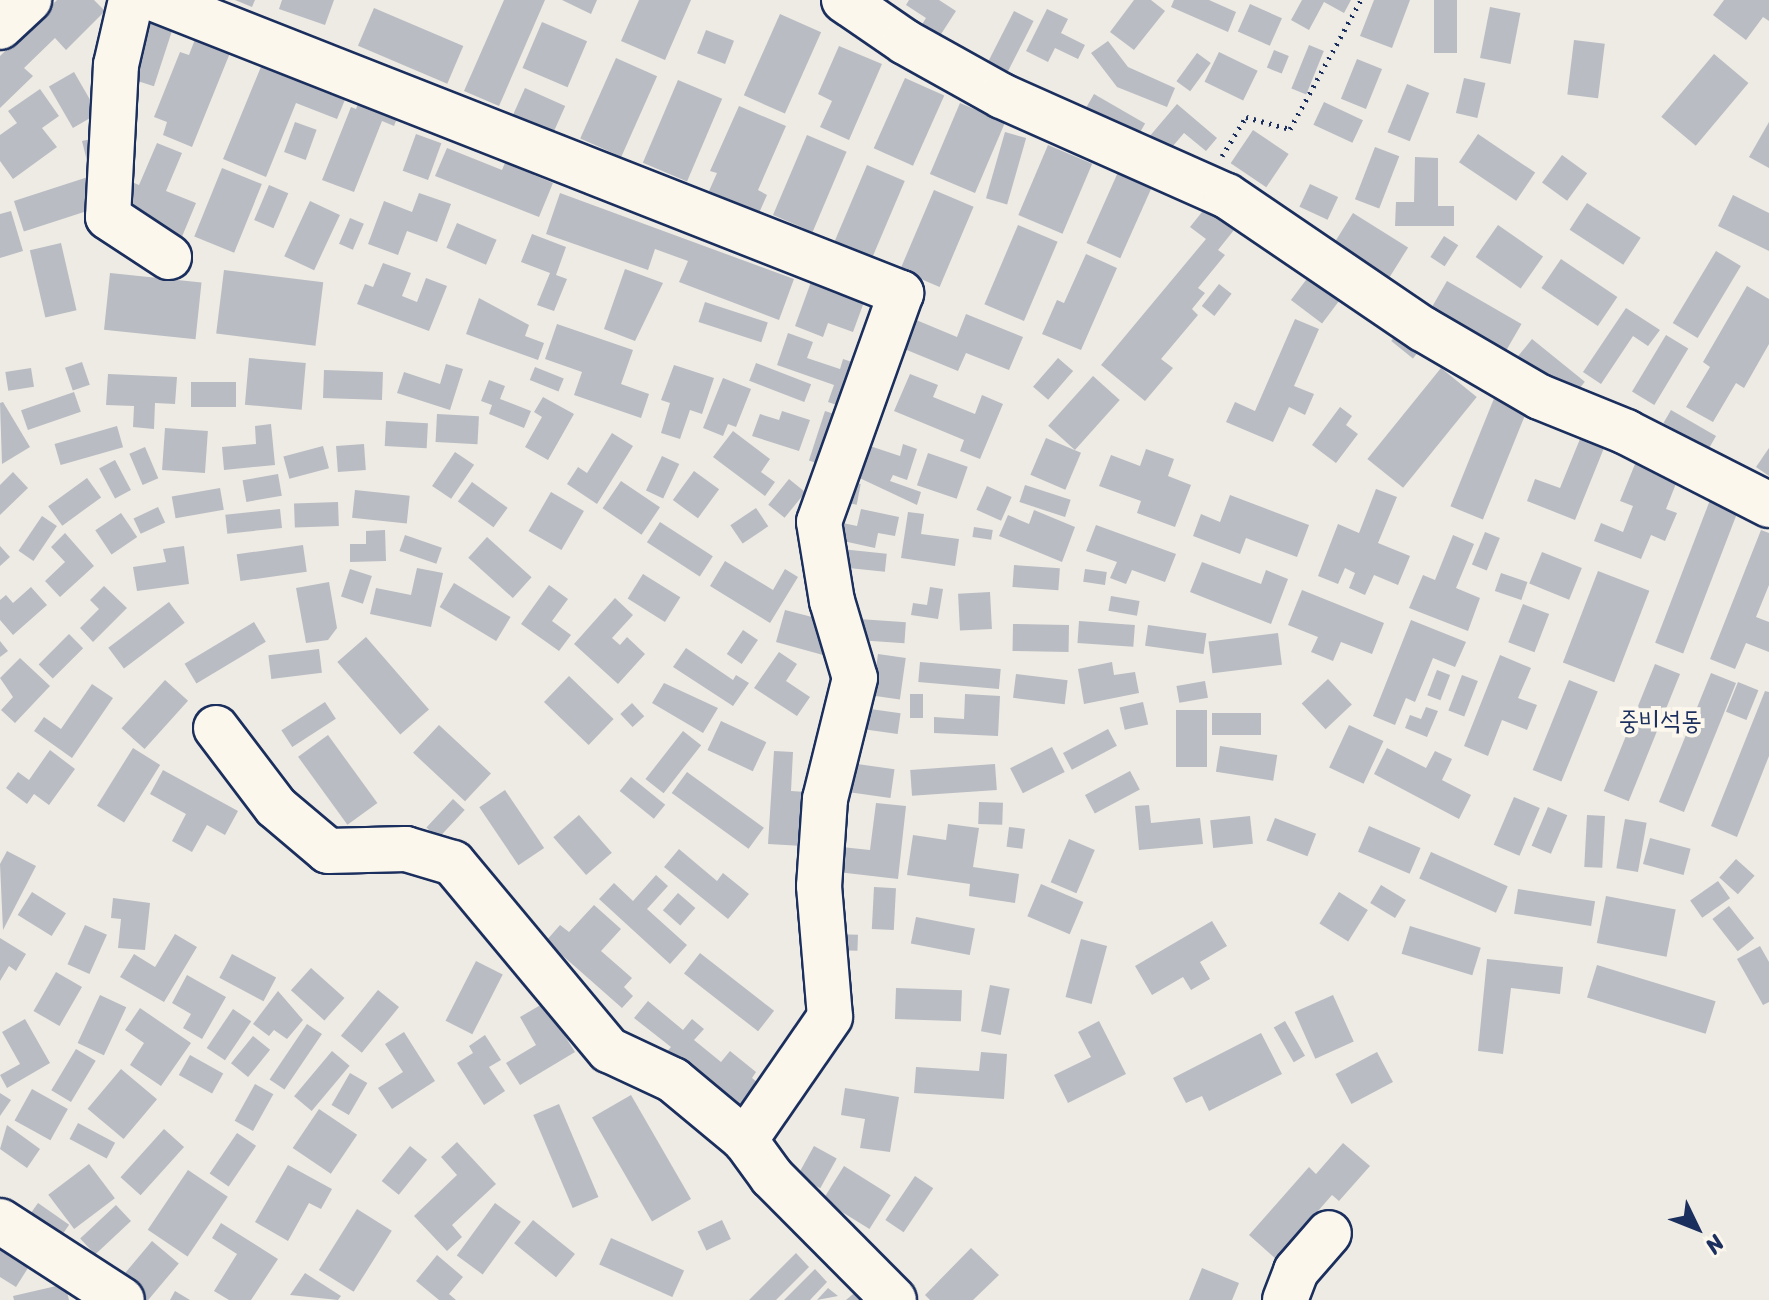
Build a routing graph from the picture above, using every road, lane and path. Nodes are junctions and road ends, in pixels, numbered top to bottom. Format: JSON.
{"nodes":[{"id":1,"x":29,"y":0,"type":"edge"},
{"id":2,"x":131,"y":0,"type":"edge"},
{"id":3,"x":157,"y":0,"type":"edge"},
{"id":4,"x":844,"y":0,"type":"edge"},
{"id":5,"x":1361,"y":0,"type":"edge"},
{"id":6,"x":0,"y":27,"type":"edge"},
{"id":7,"x":1203,"y":186,"type":"junction"},
{"id":8,"x":169,"y":257,"type":"dead end"},
{"id":9,"x":1769,"y":505,"type":"edge"},
{"id":10,"x":216,"y":728,"type":"dead end"},
{"id":11,"x":745,"y":1140,"type":"junction"},
{"id":12,"x":0,"y":1221,"type":"edge"},
{"id":13,"x":1329,"y":1233,"type":"dead end"},
{"id":14,"x":122,"y":1300,"type":"edge"},
{"id":15,"x":894,"y":1300,"type":"edge"},
{"id":16,"x":1285,"y":1300,"type":"edge"}],
"edges":[{"from":1,"to":6,"type":"street"},
{"from":2,"to":8,"type":"street"},
{"from":3,"to":11,"type":"street"},
{"from":4,"to":7,"type":"street"},
{"from":5,"to":7,"type":"path"},
{"from":7,"to":9,"type":"street"},
{"from":10,"to":11,"type":"street"},
{"from":11,"to":15,"type":"street"},
{"from":12,"to":14,"type":"street"},
{"from":13,"to":16,"type":"street"}]}
